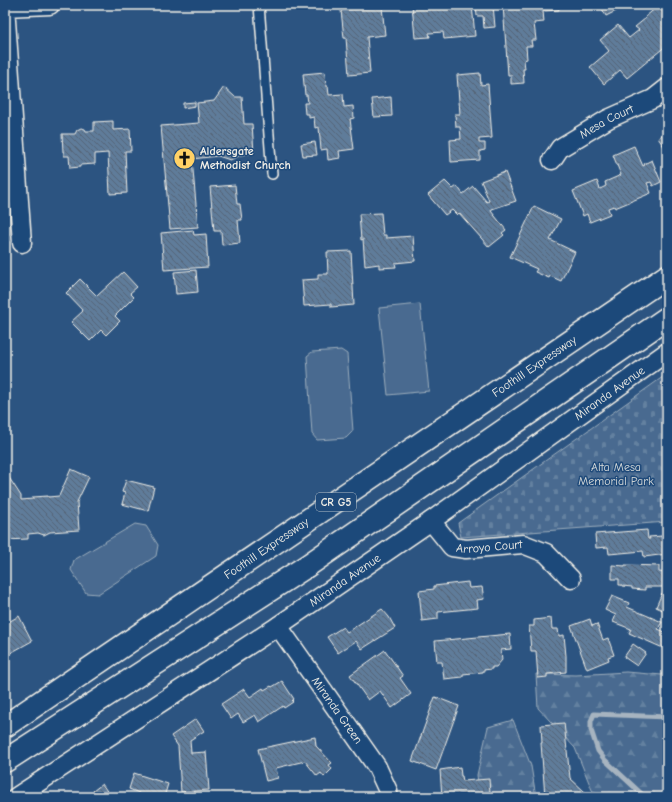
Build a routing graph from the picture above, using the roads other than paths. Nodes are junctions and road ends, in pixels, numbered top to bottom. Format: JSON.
{"nodes":[{"id":1,"x":50,"y":5,"type":"edge"},
{"id":2,"x":260,"y":5,"type":"edge"},
{"id":3,"x":5,"y":7,"type":"edge"},
{"id":4,"x":667,"y":88,"type":"edge"},
{"id":5,"x":552,"y":160,"type":"dead end"},
{"id":6,"x":272,"y":174,"type":"dead end"},
{"id":7,"x":22,"y":243,"type":"dead end"},
{"id":8,"x":667,"y":276,"type":"edge"},
{"id":9,"x":667,"y":318,"type":"edge"},
{"id":10,"x":667,"y":352,"type":"edge"},
{"id":11,"x":431,"y":521,"type":"junction"},
{"id":12,"x":571,"y":580,"type":"dead end"},
{"id":13,"x":278,"y":626,"type":"junction"},
{"id":14,"x":5,"y":726,"type":"edge"},
{"id":15,"x":5,"y":761,"type":"edge"},
{"id":16,"x":16,"y":797,"type":"edge"},
{"id":17,"x":388,"y":797,"type":"edge"}],
"edges":[{"from":1,"to":3,"type":"street"},
{"from":2,"to":6,"type":"lane"},
{"from":3,"to":7,"type":"street"},
{"from":4,"to":5,"type":"street","name":"Mesa Court"},
{"from":8,"to":14,"type":"highway","name":"Foothill Expressway","number":"CR G5"},
{"from":9,"to":15,"type":"highway","number":"CR G5"},
{"from":10,"to":11,"type":"street","name":"Miranda Avenue"},
{"from":11,"to":12,"type":"street","name":"Arroyo Court"},
{"from":11,"to":13,"type":"street","name":"Miranda Avenue"},
{"from":13,"to":16,"type":"street","name":"Miranda Avenue"},
{"from":13,"to":17,"type":"street","name":"Miranda Green"}]}
